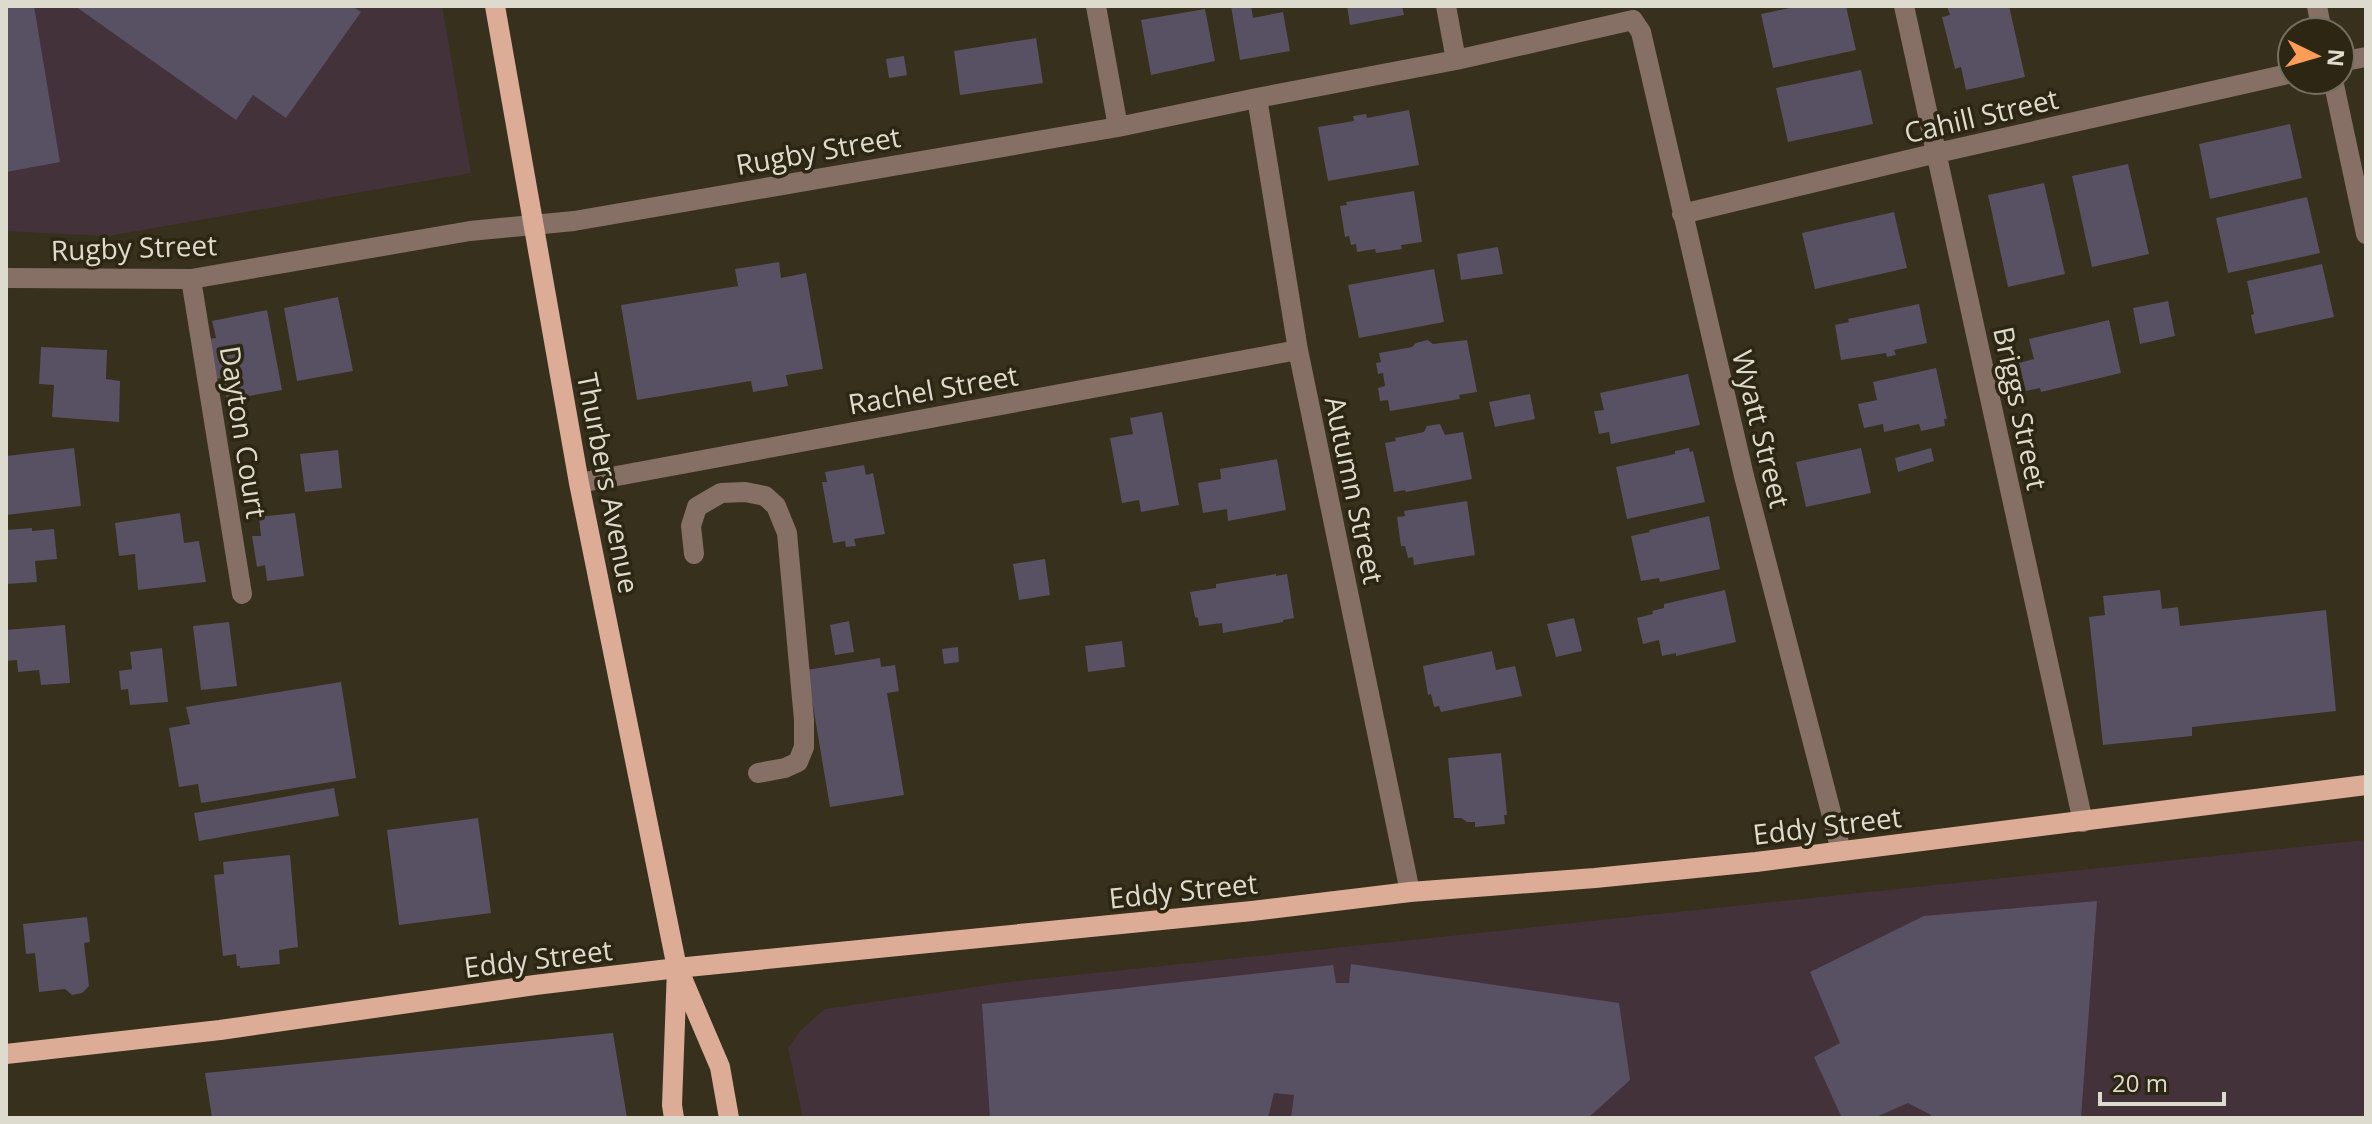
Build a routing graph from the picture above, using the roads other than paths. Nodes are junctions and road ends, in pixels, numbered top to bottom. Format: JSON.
{"nodes":[{"id":1,"x":495,"y":6,"type":"edge"},
{"id":2,"x":1096,"y":6,"type":"edge"},
{"id":3,"x":1446,"y":6,"type":"edge"},
{"id":4,"x":1904,"y":6,"type":"edge"},
{"id":5,"x":1633,"y":20,"type":"joint"},
{"id":6,"x":1456,"y":60,"type":"junction"},
{"id":7,"x":2276,"y":77,"type":"edge"},
{"id":8,"x":2336,"y":96,"type":"edge"},
{"id":9,"x":1257,"y":98,"type":"junction"},
{"id":10,"x":1118,"y":127,"type":"junction"},
{"id":11,"x":1937,"y":153,"type":"junction"},
{"id":12,"x":1682,"y":214,"type":"junction"},
{"id":13,"x":533,"y":226,"type":"junction"},
{"id":14,"x":2366,"y":234,"type":"edge"},
{"id":15,"x":6,"y":278,"type":"edge"},
{"id":16,"x":191,"y":279,"type":"junction"},
{"id":17,"x":1298,"y":350,"type":"junction"},
{"id":18,"x":579,"y":483,"type":"junction"},
{"id":19,"x":694,"y":554,"type":"dead end"},
{"id":20,"x":242,"y":594,"type":"dead end"},
{"id":21,"x":758,"y":773,"type":"dead end"},
{"id":22,"x":2366,"y":785,"type":"edge"},
{"id":23,"x":2083,"y":822,"type":"junction"},
{"id":24,"x":1841,"y":851,"type":"junction"},
{"id":25,"x":1410,"y":892,"type":"junction"},
{"id":26,"x":677,"y":968,"type":"junction"},
{"id":27,"x":6,"y":1054,"type":"edge"},
{"id":28,"x":674,"y":1118,"type":"edge"},
{"id":29,"x":729,"y":1118,"type":"edge"}],
"edges":[{"from":1,"to":13,"type":"main road","name":"Thurbers Avenue"},
{"from":2,"to":10,"type":"street"},
{"from":3,"to":6,"type":"street"},
{"from":4,"to":11,"type":"street","name":"Briggs Street"},
{"from":5,"to":6,"type":"street","name":"Rugby Street"},
{"from":5,"to":12,"type":"street","name":"Wyatt Street"},
{"from":6,"to":9,"type":"street","name":"Rugby Street"},
{"from":7,"to":11,"type":"street","name":"Cahill Street"},
{"from":8,"to":14,"type":"street"},
{"from":9,"to":10,"type":"street","name":"Rugby Street"},
{"from":9,"to":17,"type":"street","name":"Autumn Street"},
{"from":10,"to":13,"type":"street","name":"Rugby Street"},
{"from":11,"to":12,"type":"street","name":"Cahill Street"},
{"from":11,"to":23,"type":"street","name":"Briggs Street"},
{"from":12,"to":24,"type":"street","name":"Wyatt Street"},
{"from":13,"to":16,"type":"street","name":"Rugby Street"},
{"from":13,"to":18,"type":"main road","name":"Thurbers Avenue"},
{"from":15,"to":16,"type":"street","name":"Rugby Street"},
{"from":16,"to":20,"type":"street","name":"Dayton Court"},
{"from":17,"to":18,"type":"street","name":"Rachel Street"},
{"from":17,"to":25,"type":"street","name":"Autumn Street"},
{"from":18,"to":26,"type":"main road","name":"Thurbers Avenue"},
{"from":19,"to":21,"type":"street"},
{"from":22,"to":23,"type":"main road","name":"Eddy Street"},
{"from":23,"to":24,"type":"main road","name":"Eddy Street"},
{"from":24,"to":25,"type":"main road","name":"Eddy Street"},
{"from":25,"to":26,"type":"main road","name":"Eddy Street"},
{"from":26,"to":27,"type":"main road","name":"Eddy Street"},
{"from":26,"to":28,"type":"main road","name":"Thurbers Avenue"},
{"from":26,"to":29,"type":"main road","name":"Thurbers Avenue"}]}
